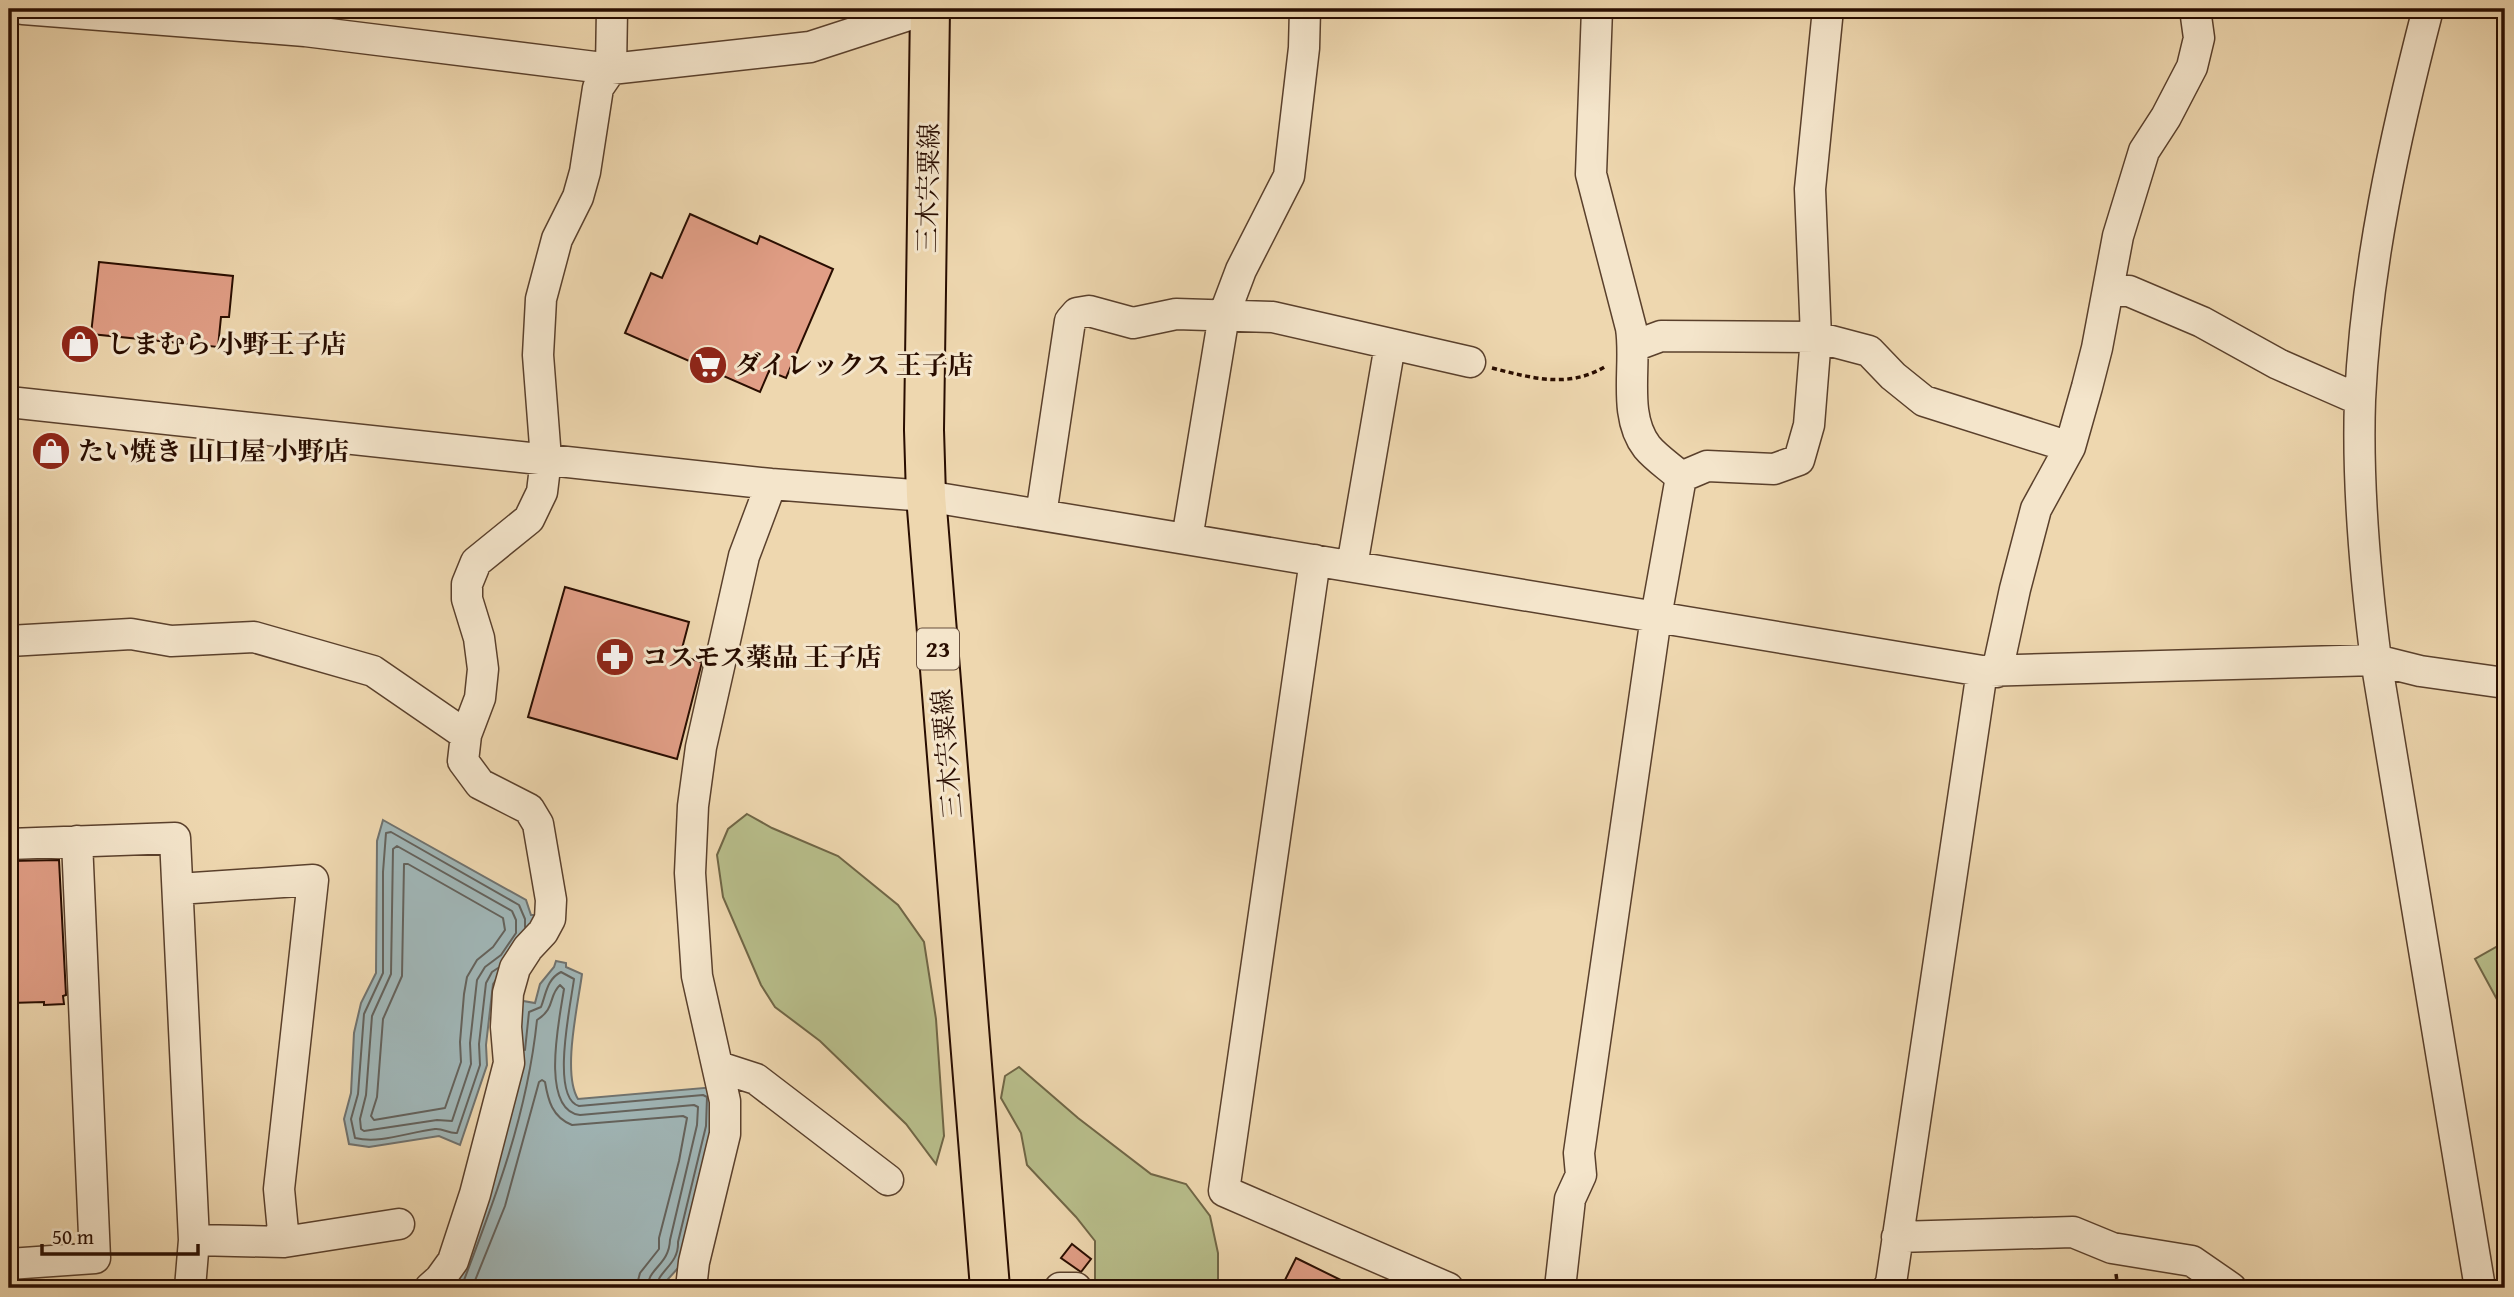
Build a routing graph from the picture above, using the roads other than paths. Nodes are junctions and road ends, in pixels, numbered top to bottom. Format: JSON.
{"nodes":[{"id":1,"x":23,"y":9,"type":"edge"},
{"id":2,"x":612,"y":9,"type":"edge"},
{"id":3,"x":929,"y":9,"type":"edge"},
{"id":4,"x":1305,"y":9,"type":"edge"},
{"id":5,"x":1597,"y":9,"type":"edge"},
{"id":6,"x":1828,"y":9,"type":"edge"},
{"id":7,"x":2194,"y":9,"type":"edge"},
{"id":8,"x":2428,"y":9,"type":"edge"},
{"id":9,"x":305,"y":20,"type":"edge"},
{"id":10,"x":611,"y":69,"type":"junction"},
{"id":11,"x":2108,"y":291,"type":"junction"},
{"id":12,"x":1224,"y":315,"type":"junction"},
{"id":13,"x":1816,"y":337,"type":"junction"},
{"id":14,"x":1390,"y":345,"type":"junction"},
{"id":15,"x":1634,"y":346,"type":"junction"},
{"id":16,"x":1470,"y":362,"type":"road end"},
{"id":17,"x":2360,"y":400,"type":"junction"},
{"id":18,"x":9,"y":402,"type":"edge"},
{"id":19,"x":2070,"y":447,"type":"junction"},
{"id":20,"x":546,"y":459,"type":"junction"},
{"id":21,"x":1681,"y":477,"type":"junction"},
{"id":22,"x":771,"y":484,"type":"junction"},
{"id":23,"x":926,"y":496,"type":"junction"},
{"id":24,"x":1041,"y":515,"type":"junction"},
{"id":25,"x":1187,"y":539,"type":"junction"},
{"id":26,"x":1315,"y":560,"type":"junction"},
{"id":27,"x":1352,"y":566,"type":"junction"},
{"id":28,"x":1656,"y":617,"type":"junction"},
{"id":29,"x":9,"y":641,"type":"edge"},
{"id":30,"x":2376,"y":660,"type":"junction"},
{"id":31,"x":1990,"y":672,"type":"junction"},
{"id":32,"x":2505,"y":682,"type":"edge"},
{"id":33,"x":466,"y":736,"type":"junction"},
{"id":34,"x":78,"y":841,"type":"junction"},
{"id":35,"x":9,"y":844,"type":"edge"},
{"id":36,"x":178,"y":889,"type":"junction"},
{"id":37,"x":719,"y":1067,"type":"junction"},
{"id":38,"x":888,"y":1180,"type":"dead end"},
{"id":39,"x":399,"y":1224,"type":"dead end"},
{"id":40,"x":1897,"y":1237,"type":"junction"},
{"id":41,"x":194,"y":1240,"type":"junction"},
{"id":42,"x":284,"y":1242,"type":"junction"},
{"id":43,"x":9,"y":1264,"type":"edge"},
{"id":44,"x":190,"y":1288,"type":"edge"},
{"id":45,"x":430,"y":1288,"type":"edge"},
{"id":46,"x":691,"y":1288,"type":"edge"},
{"id":47,"x":990,"y":1288,"type":"edge"},
{"id":48,"x":1060,"y":1288,"type":"edge"},
{"id":49,"x":1076,"y":1288,"type":"edge"},
{"id":50,"x":1447,"y":1288,"type":"edge"},
{"id":51,"x":1560,"y":1288,"type":"edge"},
{"id":52,"x":1888,"y":1288,"type":"edge"},
{"id":53,"x":2231,"y":1288,"type":"edge"},
{"id":54,"x":2480,"y":1288,"type":"edge"}],
"edges":[{"from":1,"to":9,"type":"street"},
{"from":2,"to":10,"type":"street"},
{"from":3,"to":10,"type":"street"},
{"from":3,"to":23,"type":"main road","name":"三木宍粟線","number":"23"},
{"from":4,"to":12,"type":"street"},
{"from":5,"to":15,"type":"street"},
{"from":6,"to":13,"type":"street"},
{"from":7,"to":11,"type":"street"},
{"from":8,"to":17,"type":"street"},
{"from":9,"to":10,"type":"street"},
{"from":10,"to":20,"type":"street"},
{"from":11,"to":17,"type":"street"},
{"from":11,"to":19,"type":"street"},
{"from":12,"to":14,"type":"street"},
{"from":12,"to":24,"type":"street"},
{"from":12,"to":25,"type":"street"},
{"from":13,"to":15,"type":"street"},
{"from":13,"to":19,"type":"street"},
{"from":13,"to":21,"type":"street"},
{"from":14,"to":16,"type":"street"},
{"from":14,"to":27,"type":"street"},
{"from":15,"to":21,"type":"street"},
{"from":17,"to":30,"type":"street"},
{"from":18,"to":20,"type":"street"},
{"from":19,"to":31,"type":"street"},
{"from":20,"to":22,"type":"street"},
{"from":20,"to":33,"type":"street"},
{"from":21,"to":28,"type":"street"},
{"from":22,"to":23,"type":"street"},
{"from":22,"to":37,"type":"street"},
{"from":23,"to":24,"type":"street"},
{"from":23,"to":47,"type":"main road","name":"三木宍粟線","number":"23"},
{"from":24,"to":25,"type":"street"},
{"from":25,"to":26,"type":"street"},
{"from":26,"to":27,"type":"street"},
{"from":26,"to":50,"type":"street"},
{"from":27,"to":28,"type":"street"},
{"from":28,"to":31,"type":"street"},
{"from":28,"to":51,"type":"street"},
{"from":29,"to":33,"type":"street"},
{"from":30,"to":31,"type":"street"},
{"from":30,"to":32,"type":"street"},
{"from":30,"to":54,"type":"street"},
{"from":31,"to":40,"type":"street"},
{"from":33,"to":45,"type":"street"},
{"from":34,"to":35,"type":"street"},
{"from":34,"to":36,"type":"street"},
{"from":34,"to":43,"type":"street"},
{"from":36,"to":41,"type":"street"},
{"from":36,"to":42,"type":"street"},
{"from":37,"to":38,"type":"street"},
{"from":37,"to":46,"type":"street"},
{"from":39,"to":42,"type":"street"},
{"from":40,"to":52,"type":"street"},
{"from":40,"to":53,"type":"street"},
{"from":41,"to":42,"type":"street"},
{"from":41,"to":44,"type":"street"},
{"from":48,"to":49,"type":"street"}]}
